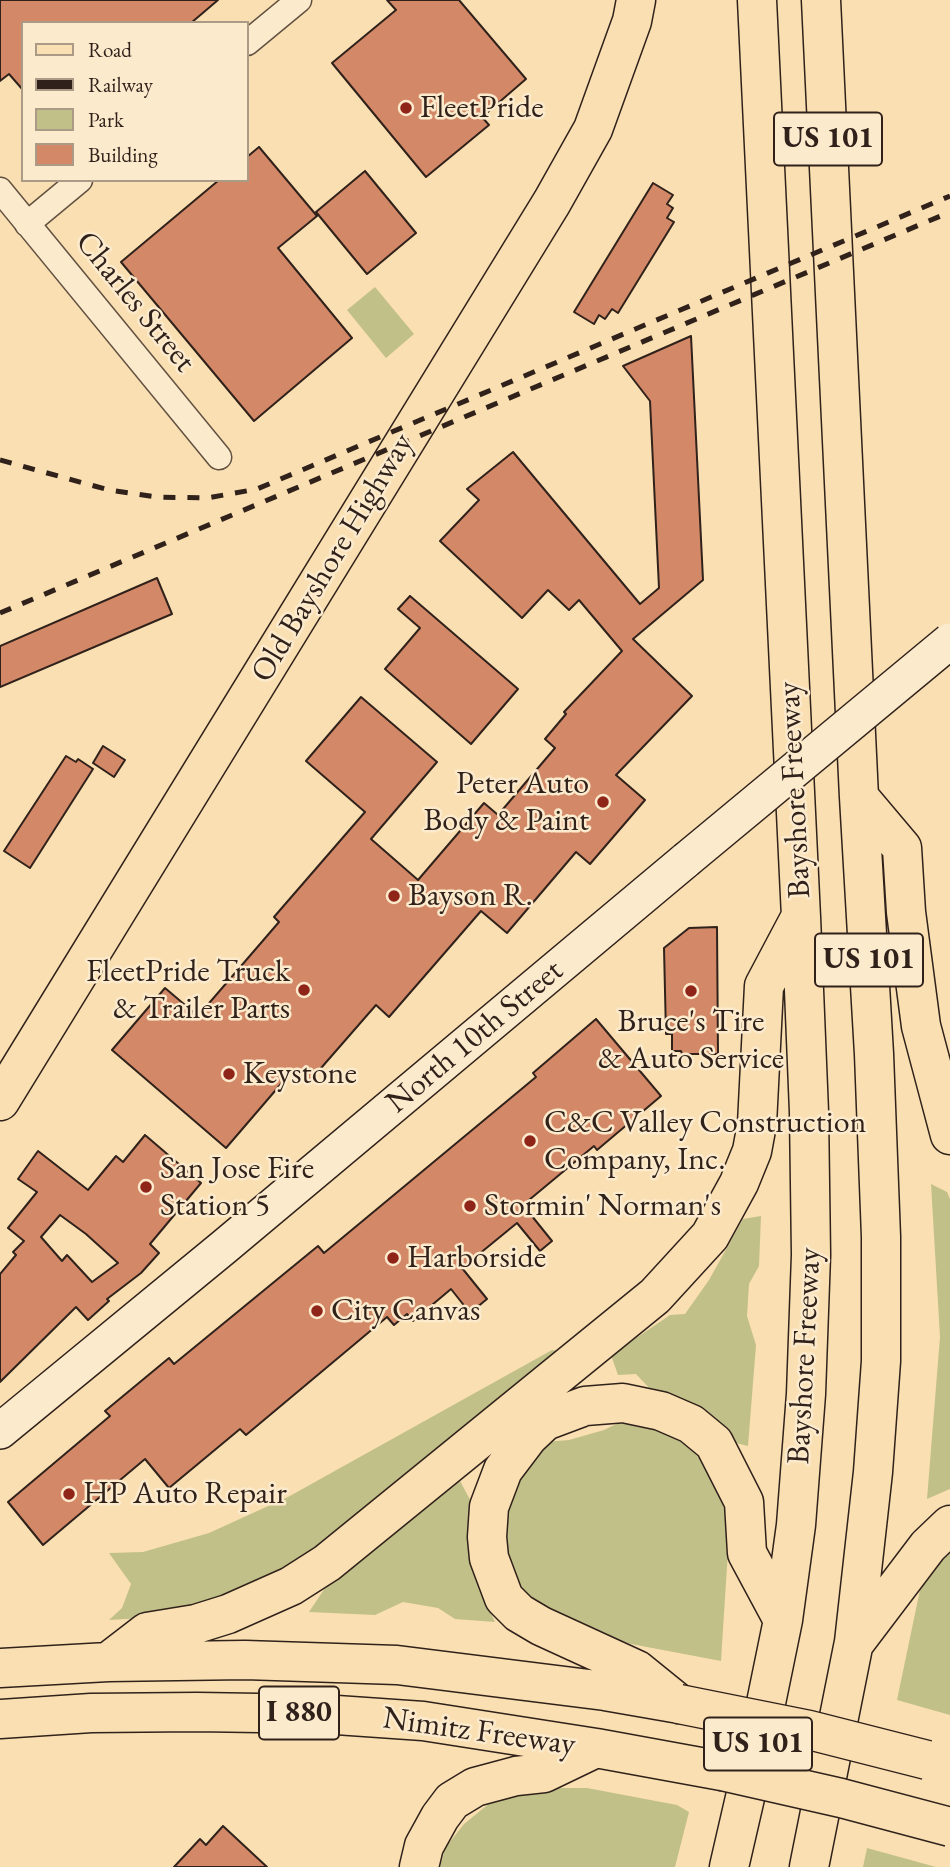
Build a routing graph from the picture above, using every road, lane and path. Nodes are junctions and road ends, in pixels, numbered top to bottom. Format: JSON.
{"nodes":[{"id":1,"x":299,"y":0,"type":"edge"},
{"id":2,"x":636,"y":0,"type":"edge"},
{"id":3,"x":757,"y":0,"type":"edge"},
{"id":4,"x":821,"y":0,"type":"edge"},
{"id":5,"x":248,"y":42,"type":"edge"},
{"id":6,"x":78,"y":182,"type":"edge"},
{"id":7,"x":0,"y":191,"type":"edge"},
{"id":8,"x":27,"y":224,"type":"junction"},
{"id":9,"x":219,"y":457,"type":"dead end"},
{"id":10,"x":950,"y":641,"type":"edge"},
{"id":11,"x":859,"y":797,"type":"junction"},
{"id":12,"x":801,"y":917,"type":"junction"},
{"id":13,"x":0,"y":1101,"type":"edge"},
{"id":14,"x":950,"y":1135,"type":"edge"},
{"id":15,"x":1,"y":1431,"type":"edge"},
{"id":16,"x":950,"y":1525,"type":"edge"},
{"id":17,"x":783,"y":1620,"type":"junction"},
{"id":18,"x":854,"y":1642,"type":"junction"},
{"id":19,"x":108,"y":1662,"type":"junction"},
{"id":20,"x":0,"y":1668,"type":"edge"},
{"id":21,"x":635,"y":1683,"type":"junction"},
{"id":22,"x":0,"y":1719,"type":"edge"},
{"id":23,"x":596,"y":1748,"type":"junction"},
{"id":24,"x":950,"y":1766,"type":"edge"},
{"id":25,"x":950,"y":1827,"type":"edge"},
{"id":26,"x":419,"y":1867,"type":"edge"},
{"id":27,"x":729,"y":1867,"type":"edge"},
{"id":28,"x":809,"y":1867,"type":"edge"}],
"edges":[{"from":1,"to":5,"type":"street"},
{"from":2,"to":13,"type":"main road","name":"Old Bayshore Highway"},
{"from":3,"to":12,"type":"main road","name":"Bayshore Freeway","number":"US 101"},
{"from":4,"to":11,"type":"main road","name":"Bayshore Freeway","number":"US 101"},
{"from":6,"to":8,"type":"street"},
{"from":7,"to":8,"type":"street","name":"Charles Street"},
{"from":8,"to":9,"type":"street","name":"Charles Street"},
{"from":10,"to":15,"type":"main road","name":"North 10th Street","bridge":true},
{"from":11,"to":14,"type":"main road"},
{"from":11,"to":18,"type":"main road","name":"Bayshore Freeway","number":"US 101"},
{"from":12,"to":17,"type":"main road","name":"Bayshore Freeway","number":"US 101"},
{"from":12,"to":19,"type":"main road"},
{"from":16,"to":18,"type":"main road"},
{"from":17,"to":21,"type":"main road"},
{"from":17,"to":27,"type":"main road","name":"Bayshore Freeway","number":"US 101"},
{"from":18,"to":28,"type":"main road","name":"Bayshore Freeway","number":"US 101"},
{"from":19,"to":20,"type":"main road","name":"Nimitz Freeway","number":"I 880"},
{"from":19,"to":21,"type":"main road","name":"Nimitz Freeway","number":"I 880"},
{"from":21,"to":24,"type":"main road","bridge":true},
{"from":22,"to":23,"type":"main road","name":"Nimitz Freeway","number":"I 880"},
{"from":23,"to":25,"type":"main road","name":"Nimitz Freeway","number":"I 880","bridge":true},
{"from":23,"to":26,"type":"main road"}]}
